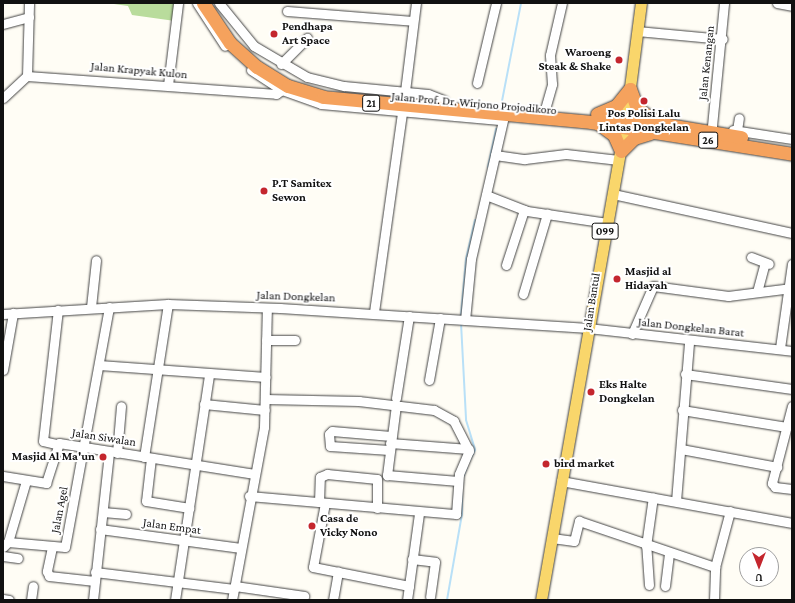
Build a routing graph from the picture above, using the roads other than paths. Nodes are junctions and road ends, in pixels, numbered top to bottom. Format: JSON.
{"nodes":[{"id":1,"x":29,"y":3,"type":"edge"},
{"id":2,"x":178,"y":3,"type":"edge"},
{"id":3,"x":196,"y":3,"type":"edge"},
{"id":4,"x":203,"y":3,"type":"edge"},
{"id":5,"x":212,"y":3,"type":"edge"},
{"id":6,"x":219,"y":3,"type":"edge"},
{"id":7,"x":416,"y":3,"type":"edge"},
{"id":8,"x":496,"y":3,"type":"edge"},
{"id":9,"x":562,"y":3,"type":"edge"},
{"id":10,"x":641,"y":3,"type":"edge"},
{"id":11,"x":724,"y":3,"type":"edge"},
{"id":12,"x":777,"y":3,"type":"edge"},
{"id":13,"x":792,"y":6,"type":"edge"},
{"id":14,"x":287,"y":11,"type":"dead end"},
{"id":15,"x":29,"y":17,"type":"junction"},
{"id":16,"x":413,"y":21,"type":"junction"},
{"id":17,"x":3,"y":24,"type":"edge"},
{"id":18,"x":637,"y":31,"type":"junction"},
{"id":19,"x":307,"y":38,"type":"dead end"},
{"id":20,"x":723,"y":39,"type":"junction"},
{"id":21,"x":281,"y":64,"type":"junction"},
{"id":22,"x":27,"y":73,"type":"junction"},
{"id":23,"x":477,"y":83,"type":"dead end"},
{"id":24,"x":168,"y":85,"type":"junction"},
{"id":25,"x":630,"y":88,"type":"junction"},
{"id":26,"x":282,"y":90,"type":"junction"},
{"id":27,"x":405,"y":91,"type":"junction"},
{"id":28,"x":3,"y":98,"type":"edge"},
{"id":29,"x":444,"y":100,"type":"junction"},
{"id":30,"x":545,"y":109,"type":"junction"},
{"id":31,"x":402,"y":112,"type":"junction"},
{"id":32,"x":596,"y":118,"type":"junction"},
{"id":33,"x":739,"y":118,"type":"dead end"},
{"id":34,"x":503,"y":120,"type":"junction"},
{"id":35,"x":576,"y":121,"type":"junction"},
{"id":36,"x":624,"y":126,"type":"junction"},
{"id":37,"x":712,"y":126,"type":"junction"},
{"id":38,"x":657,"y":127,"type":"junction"},
{"id":39,"x":737,"y":130,"type":"junction"},
{"id":40,"x":792,"y":130,"type":"edge"},
{"id":41,"x":682,"y":131,"type":"junction"},
{"id":42,"x":791,"y":141,"type":"edge"},
{"id":43,"x":792,"y":154,"type":"edge"},
{"id":44,"x":495,"y":155,"type":"junction"},
{"id":45,"x":620,"y":156,"type":"junction"},
{"id":46,"x":792,"y":160,"type":"edge"},
{"id":47,"x":613,"y":194,"type":"junction"},
{"id":48,"x":486,"y":195,"type":"junction"},
{"id":49,"x":524,"y":210,"type":"junction"},
{"id":50,"x":547,"y":214,"type":"junction"},
{"id":51,"x":607,"y":223,"type":"junction"},
{"id":52,"x":792,"y":233,"type":"edge"},
{"id":53,"x":751,"y":257,"type":"dead end"},
{"id":54,"x":96,"y":260,"type":"dead end"},
{"id":55,"x":792,"y":264,"type":"edge"},
{"id":56,"x":506,"y":265,"type":"dead end"},
{"id":57,"x":789,"y":288,"type":"edge"},
{"id":58,"x":757,"y":292,"type":"junction"},
{"id":59,"x":523,"y":294,"type":"dead end"},
{"id":60,"x":168,"y":304,"type":"junction"},
{"id":61,"x":109,"y":307,"type":"junction"},
{"id":62,"x":90,"y":308,"type":"junction"},
{"id":63,"x":266,"y":308,"type":"junction"},
{"id":64,"x":58,"y":310,"type":"junction"},
{"id":65,"x":374,"y":312,"type":"junction"},
{"id":66,"x":13,"y":313,"type":"junction"},
{"id":67,"x":3,"y":314,"type":"edge"},
{"id":68,"x":409,"y":316,"type":"junction"},
{"id":69,"x":440,"y":318,"type":"junction"},
{"id":70,"x":466,"y":320,"type":"junction"},
{"id":71,"x":588,"y":328,"type":"junction"},
{"id":72,"x":632,"y":334,"type":"junction"},
{"id":73,"x":266,"y":340,"type":"junction"},
{"id":74,"x":295,"y":340,"type":"dead end"},
{"id":75,"x":689,"y":342,"type":"junction"},
{"id":76,"x":780,"y":348,"type":"junction"},
{"id":77,"x":792,"y":351,"type":"edge"},
{"id":78,"x":99,"y":365,"type":"junction"},
{"id":79,"x":3,"y":370,"type":"edge"},
{"id":80,"x":160,"y":371,"type":"junction"},
{"id":81,"x":685,"y":374,"type":"junction"},
{"id":82,"x":209,"y":376,"type":"junction"},
{"id":83,"x":266,"y":378,"type":"junction"},
{"id":84,"x":429,"y":380,"type":"dead end"},
{"id":85,"x":792,"y":389,"type":"edge"},
{"id":86,"x":265,"y":399,"type":"junction"},
{"id":87,"x":396,"y":401,"type":"junction"},
{"id":88,"x":204,"y":404,"type":"junction"},
{"id":89,"x":121,"y":406,"type":"dead end"},
{"id":90,"x":792,"y":406,"type":"edge"},
{"id":91,"x":265,"y":410,"type":"junction"},
{"id":92,"x":682,"y":410,"type":"junction"},
{"id":93,"x":787,"y":427,"type":"junction"},
{"id":94,"x":390,"y":443,"type":"junction"},
{"id":95,"x":56,"y":444,"type":"junction"},
{"id":96,"x":84,"y":446,"type":"junction"},
{"id":97,"x":469,"y":449,"type":"junction"},
{"id":98,"x":681,"y":449,"type":"junction"},
{"id":99,"x":113,"y":452,"type":"junction"},
{"id":100,"x":148,"y":458,"type":"junction"},
{"id":101,"x":195,"y":464,"type":"junction"},
{"id":102,"x":778,"y":467,"type":"junction"},
{"id":103,"x":255,"y":474,"type":"junction"},
{"id":104,"x":3,"y":476,"type":"edge"},
{"id":105,"x":26,"y":481,"type":"junction"},
{"id":106,"x":458,"y":481,"type":"junction"},
{"id":107,"x":561,"y":481,"type":"junction"},
{"id":108,"x":792,"y":489,"type":"edge"},
{"id":109,"x":249,"y":496,"type":"junction"},
{"id":110,"x":653,"y":497,"type":"junction"},
{"id":111,"x":676,"y":501,"type":"junction"},
{"id":112,"x":322,"y":502,"type":"junction"},
{"id":113,"x":189,"y":508,"type":"junction"},
{"id":114,"x":377,"y":508,"type":"junction"},
{"id":115,"x":730,"y":511,"type":"junction"},
{"id":116,"x":103,"y":512,"type":"junction"},
{"id":117,"x":419,"y":513,"type":"junction"},
{"id":118,"x":126,"y":514,"type":"dead end"},
{"id":119,"x":792,"y":523,"type":"edge"},
{"id":120,"x":100,"y":529,"type":"junction"},
{"id":121,"x":552,"y":538,"type":"junction"},
{"id":122,"x":184,"y":541,"type":"junction"},
{"id":123,"x":6,"y":545,"type":"edge"},
{"id":124,"x":646,"y":546,"type":"junction"},
{"id":125,"x":52,"y":547,"type":"junction"},
{"id":126,"x":241,"y":548,"type":"junction"},
{"id":127,"x":669,"y":553,"type":"junction"},
{"id":128,"x":3,"y":556,"type":"edge"},
{"id":129,"x":18,"y":558,"type":"dead end"},
{"id":130,"x":412,"y":559,"type":"junction"},
{"id":131,"x":715,"y":567,"type":"junction"},
{"id":132,"x":338,"y":571,"type":"junction"},
{"id":133,"x":95,"y":576,"type":"junction"},
{"id":134,"x":178,"y":583,"type":"junction"},
{"id":135,"x":649,"y":585,"type":"dead end"},
{"id":136,"x":33,"y":586,"type":"dead end"},
{"id":137,"x":409,"y":586,"type":"junction"},
{"id":138,"x":665,"y":586,"type":"dead end"},
{"id":139,"x":235,"y":588,"type":"junction"},
{"id":140,"x":304,"y":596,"type":"dead end"},
{"id":141,"x":430,"y":597,"type":"dead end"},
{"id":142,"x":3,"y":599,"type":"edge"},
{"id":143,"x":9,"y":600,"type":"edge"},
{"id":144,"x":31,"y":600,"type":"edge"},
{"id":145,"x":93,"y":600,"type":"edge"},
{"id":146,"x":175,"y":600,"type":"edge"},
{"id":147,"x":232,"y":600,"type":"edge"},
{"id":148,"x":333,"y":600,"type":"edge"},
{"id":149,"x":407,"y":600,"type":"edge"},
{"id":150,"x":541,"y":600,"type":"edge"},
{"id":151,"x":714,"y":600,"type":"edge"}],
"edges":[{"from":1,"to":15,"type":"street"},
{"from":2,"to":24,"type":"street"},
{"from":3,"to":26,"type":"street"},
{"from":4,"to":35,"type":"highway","number":"21"},
{"from":5,"to":29,"type":"highway","name":"Jalan Prof. Dr. Wirjono Projodikoro","number":"21"},
{"from":6,"to":21,"type":"street"},
{"from":7,"to":16,"type":"street"},
{"from":8,"to":23,"type":"street"},
{"from":9,"to":30,"type":"street"},
{"from":10,"to":18,"type":"main road","name":"Jalan Bantul"},
{"from":11,"to":20,"type":"street","name":"Jalan Kenangan"},
{"from":12,"to":13,"type":"street"},
{"from":14,"to":16,"type":"street"},
{"from":15,"to":17,"type":"street"},
{"from":15,"to":22,"type":"street"},
{"from":16,"to":27,"type":"street"},
{"from":18,"to":20,"type":"street"},
{"from":18,"to":25,"type":"main road","name":"Jalan Bantul"},
{"from":19,"to":21,"type":"street"},
{"from":20,"to":37,"type":"street","name":"Jalan Kenangan"},
{"from":21,"to":27,"type":"street"},
{"from":22,"to":24,"type":"street","name":"Jalan Krapyak Kulon"},
{"from":22,"to":28,"type":"street"},
{"from":24,"to":26,"type":"street","name":"Jalan Krapyak Kulon"},
{"from":25,"to":32,"type":"highway"},
{"from":25,"to":36,"type":"main road","name":"Jalan Bantul"},
{"from":25,"to":38,"type":"highway"},
{"from":26,"to":31,"type":"street"},
{"from":27,"to":29,"type":"street"},
{"from":29,"to":30,"type":"highway","name":"Jalan Prof. Dr. Wirjono Projodikoro","number":"21"},
{"from":30,"to":32,"type":"highway","name":"Jalan Prof. Dr. Wirjono Projodikoro","number":"21"},
{"from":31,"to":34,"type":"street"},
{"from":31,"to":65,"type":"street"},
{"from":32,"to":35,"type":"highway","name":"Jalan Prof. Dr. Wirjono Projodikoro","number":"21"},
{"from":32,"to":36,"type":"highway","name":"Jalan Prof. Dr. Wirjono Projodikoro","number":"21"},
{"from":32,"to":45,"type":"highway"},
{"from":33,"to":39,"type":"street"},
{"from":34,"to":35,"type":"street"},
{"from":34,"to":44,"type":"street"},
{"from":36,"to":38,"type":"highway","number":"26"},
{"from":36,"to":45,"type":"main road","name":"Jalan Bantul","number":"099"},
{"from":37,"to":39,"type":"street"},
{"from":37,"to":41,"type":"street"},
{"from":38,"to":41,"type":"highway","number":"26"},
{"from":38,"to":45,"type":"highway"},
{"from":39,"to":42,"type":"street"},
{"from":40,"to":42,"type":"street"},
{"from":41,"to":42,"type":"highway","number":"26"},
{"from":41,"to":43,"type":"highway","number":"26"},
{"from":41,"to":46,"type":"street"},
{"from":44,"to":45,"type":"street"},
{"from":44,"to":48,"type":"street"},
{"from":45,"to":47,"type":"main road","name":"Jalan Bantul","number":"099"},
{"from":47,"to":51,"type":"main road","name":"Jalan Bantul","number":"099"},
{"from":47,"to":52,"type":"street"},
{"from":48,"to":49,"type":"street"},
{"from":48,"to":70,"type":"street"},
{"from":49,"to":50,"type":"street"},
{"from":49,"to":56,"type":"street"},
{"from":50,"to":51,"type":"street"},
{"from":50,"to":59,"type":"street"},
{"from":51,"to":71,"type":"main road","name":"Jalan Bantul","number":"099"},
{"from":53,"to":58,"type":"street"},
{"from":54,"to":62,"type":"street"},
{"from":55,"to":57,"type":"street"},
{"from":57,"to":58,"type":"street"},
{"from":57,"to":76,"type":"street"},
{"from":58,"to":72,"type":"street"},
{"from":60,"to":61,"type":"street","name":"Jalan Dongkelan"},
{"from":60,"to":63,"type":"street","name":"Jalan Dongkelan"},
{"from":60,"to":80,"type":"street"},
{"from":61,"to":62,"type":"street","name":"Jalan Dongkelan"},
{"from":61,"to":78,"type":"street"},
{"from":62,"to":64,"type":"street","name":"Jalan Dongkelan"},
{"from":63,"to":65,"type":"street","name":"Jalan Dongkelan"},
{"from":63,"to":73,"type":"street"},
{"from":64,"to":66,"type":"street","name":"Jalan Dongkelan"},
{"from":64,"to":95,"type":"street"},
{"from":65,"to":68,"type":"street","name":"Jalan Dongkelan"},
{"from":66,"to":67,"type":"street","name":"Jalan Dongkelan"},
{"from":66,"to":79,"type":"street"},
{"from":68,"to":69,"type":"street","name":"Jalan Dongkelan"},
{"from":68,"to":87,"type":"street"},
{"from":69,"to":70,"type":"street","name":"Jalan Dongkelan"},
{"from":69,"to":84,"type":"street"},
{"from":70,"to":71,"type":"street","name":"Jalan Dongkelan"},
{"from":71,"to":72,"type":"street","name":"Jalan Dongkelan Barat"},
{"from":71,"to":107,"type":"main road","name":"Jalan Bantul"},
{"from":72,"to":75,"type":"street","name":"Jalan Dongkelan Barat"},
{"from":73,"to":74,"type":"street"},
{"from":73,"to":83,"type":"street"},
{"from":75,"to":76,"type":"street","name":"Jalan Dongkelan Barat"},
{"from":75,"to":81,"type":"street"},
{"from":76,"to":77,"type":"street","name":"Jalan Dongkelan Barat"},
{"from":78,"to":80,"type":"street"},
{"from":78,"to":96,"type":"street"},
{"from":80,"to":82,"type":"street"},
{"from":80,"to":100,"type":"street"},
{"from":81,"to":85,"type":"street"},
{"from":81,"to":92,"type":"street"},
{"from":82,"to":83,"type":"street"},
{"from":82,"to":88,"type":"street"},
{"from":83,"to":86,"type":"street"},
{"from":86,"to":87,"type":"street"},
{"from":86,"to":91,"type":"street"},
{"from":87,"to":94,"type":"street"},
{"from":87,"to":97,"type":"street"},
{"from":88,"to":91,"type":"street"},
{"from":88,"to":101,"type":"street"},
{"from":89,"to":99,"type":"street"},
{"from":90,"to":93,"type":"street"},
{"from":91,"to":103,"type":"street"},
{"from":92,"to":93,"type":"street"},
{"from":92,"to":98,"type":"street"},
{"from":93,"to":102,"type":"street"},
{"from":94,"to":94,"type":"street"},
{"from":94,"to":97,"type":"street"},
{"from":94,"to":106,"type":"street"},
{"from":95,"to":96,"type":"street","name":"Jalan Siwalan"},
{"from":95,"to":105,"type":"street","name":"Jalan Siwalan"},
{"from":96,"to":99,"type":"street","name":"Jalan Siwalan"},
{"from":96,"to":125,"type":"street","name":"Jalan Agel"},
{"from":97,"to":106,"type":"street"},
{"from":98,"to":102,"type":"street"},
{"from":98,"to":111,"type":"street"},
{"from":99,"to":100,"type":"street","name":"Jalan Siwalan"},
{"from":99,"to":116,"type":"street"},
{"from":100,"to":101,"type":"street","name":"Jalan Siwalan"},
{"from":100,"to":113,"type":"street"},
{"from":101,"to":103,"type":"street","name":"Jalan Siwalan"},
{"from":101,"to":113,"type":"street"},
{"from":102,"to":108,"type":"street"},
{"from":103,"to":109,"type":"street"},
{"from":104,"to":105,"type":"street"},
{"from":105,"to":123,"type":"street"},
{"from":106,"to":117,"type":"street"},
{"from":107,"to":110,"type":"street"},
{"from":107,"to":121,"type":"main road","name":"Jalan Bantul"},
{"from":109,"to":112,"type":"street"},
{"from":109,"to":126,"type":"street"},
{"from":110,"to":111,"type":"street"},
{"from":110,"to":124,"type":"street"},
{"from":111,"to":115,"type":"street"},
{"from":112,"to":114,"type":"street"},
{"from":112,"to":114,"type":"street"},
{"from":112,"to":132,"type":"street"},
{"from":113,"to":122,"type":"street"},
{"from":114,"to":117,"type":"street"},
{"from":115,"to":119,"type":"street"},
{"from":115,"to":131,"type":"street"},
{"from":116,"to":118,"type":"street"},
{"from":116,"to":120,"type":"street"},
{"from":117,"to":130,"type":"street"},
{"from":120,"to":122,"type":"street","name":"Jalan Empat"},
{"from":120,"to":133,"type":"street"},
{"from":121,"to":124,"type":"street"},
{"from":121,"to":150,"type":"main road","name":"Jalan Bantul"},
{"from":122,"to":126,"type":"street","name":"Jalan Empat"},
{"from":122,"to":134,"type":"street"},
{"from":123,"to":125,"type":"street","name":"Jalan Agel"},
{"from":124,"to":127,"type":"street"},
{"from":124,"to":135,"type":"street"},
{"from":125,"to":133,"type":"street"},
{"from":126,"to":139,"type":"street"},
{"from":127,"to":131,"type":"street"},
{"from":127,"to":138,"type":"street"},
{"from":128,"to":129,"type":"street"},
{"from":130,"to":137,"type":"street"},
{"from":130,"to":141,"type":"street"},
{"from":131,"to":151,"type":"street"},
{"from":132,"to":137,"type":"street"},
{"from":132,"to":148,"type":"street"},
{"from":133,"to":134,"type":"street"},
{"from":133,"to":145,"type":"street"},
{"from":134,"to":139,"type":"street"},
{"from":134,"to":146,"type":"street"},
{"from":136,"to":144,"type":"street"},
{"from":137,"to":149,"type":"street"},
{"from":139,"to":140,"type":"street"},
{"from":139,"to":147,"type":"street"},
{"from":142,"to":143,"type":"street"}]}
